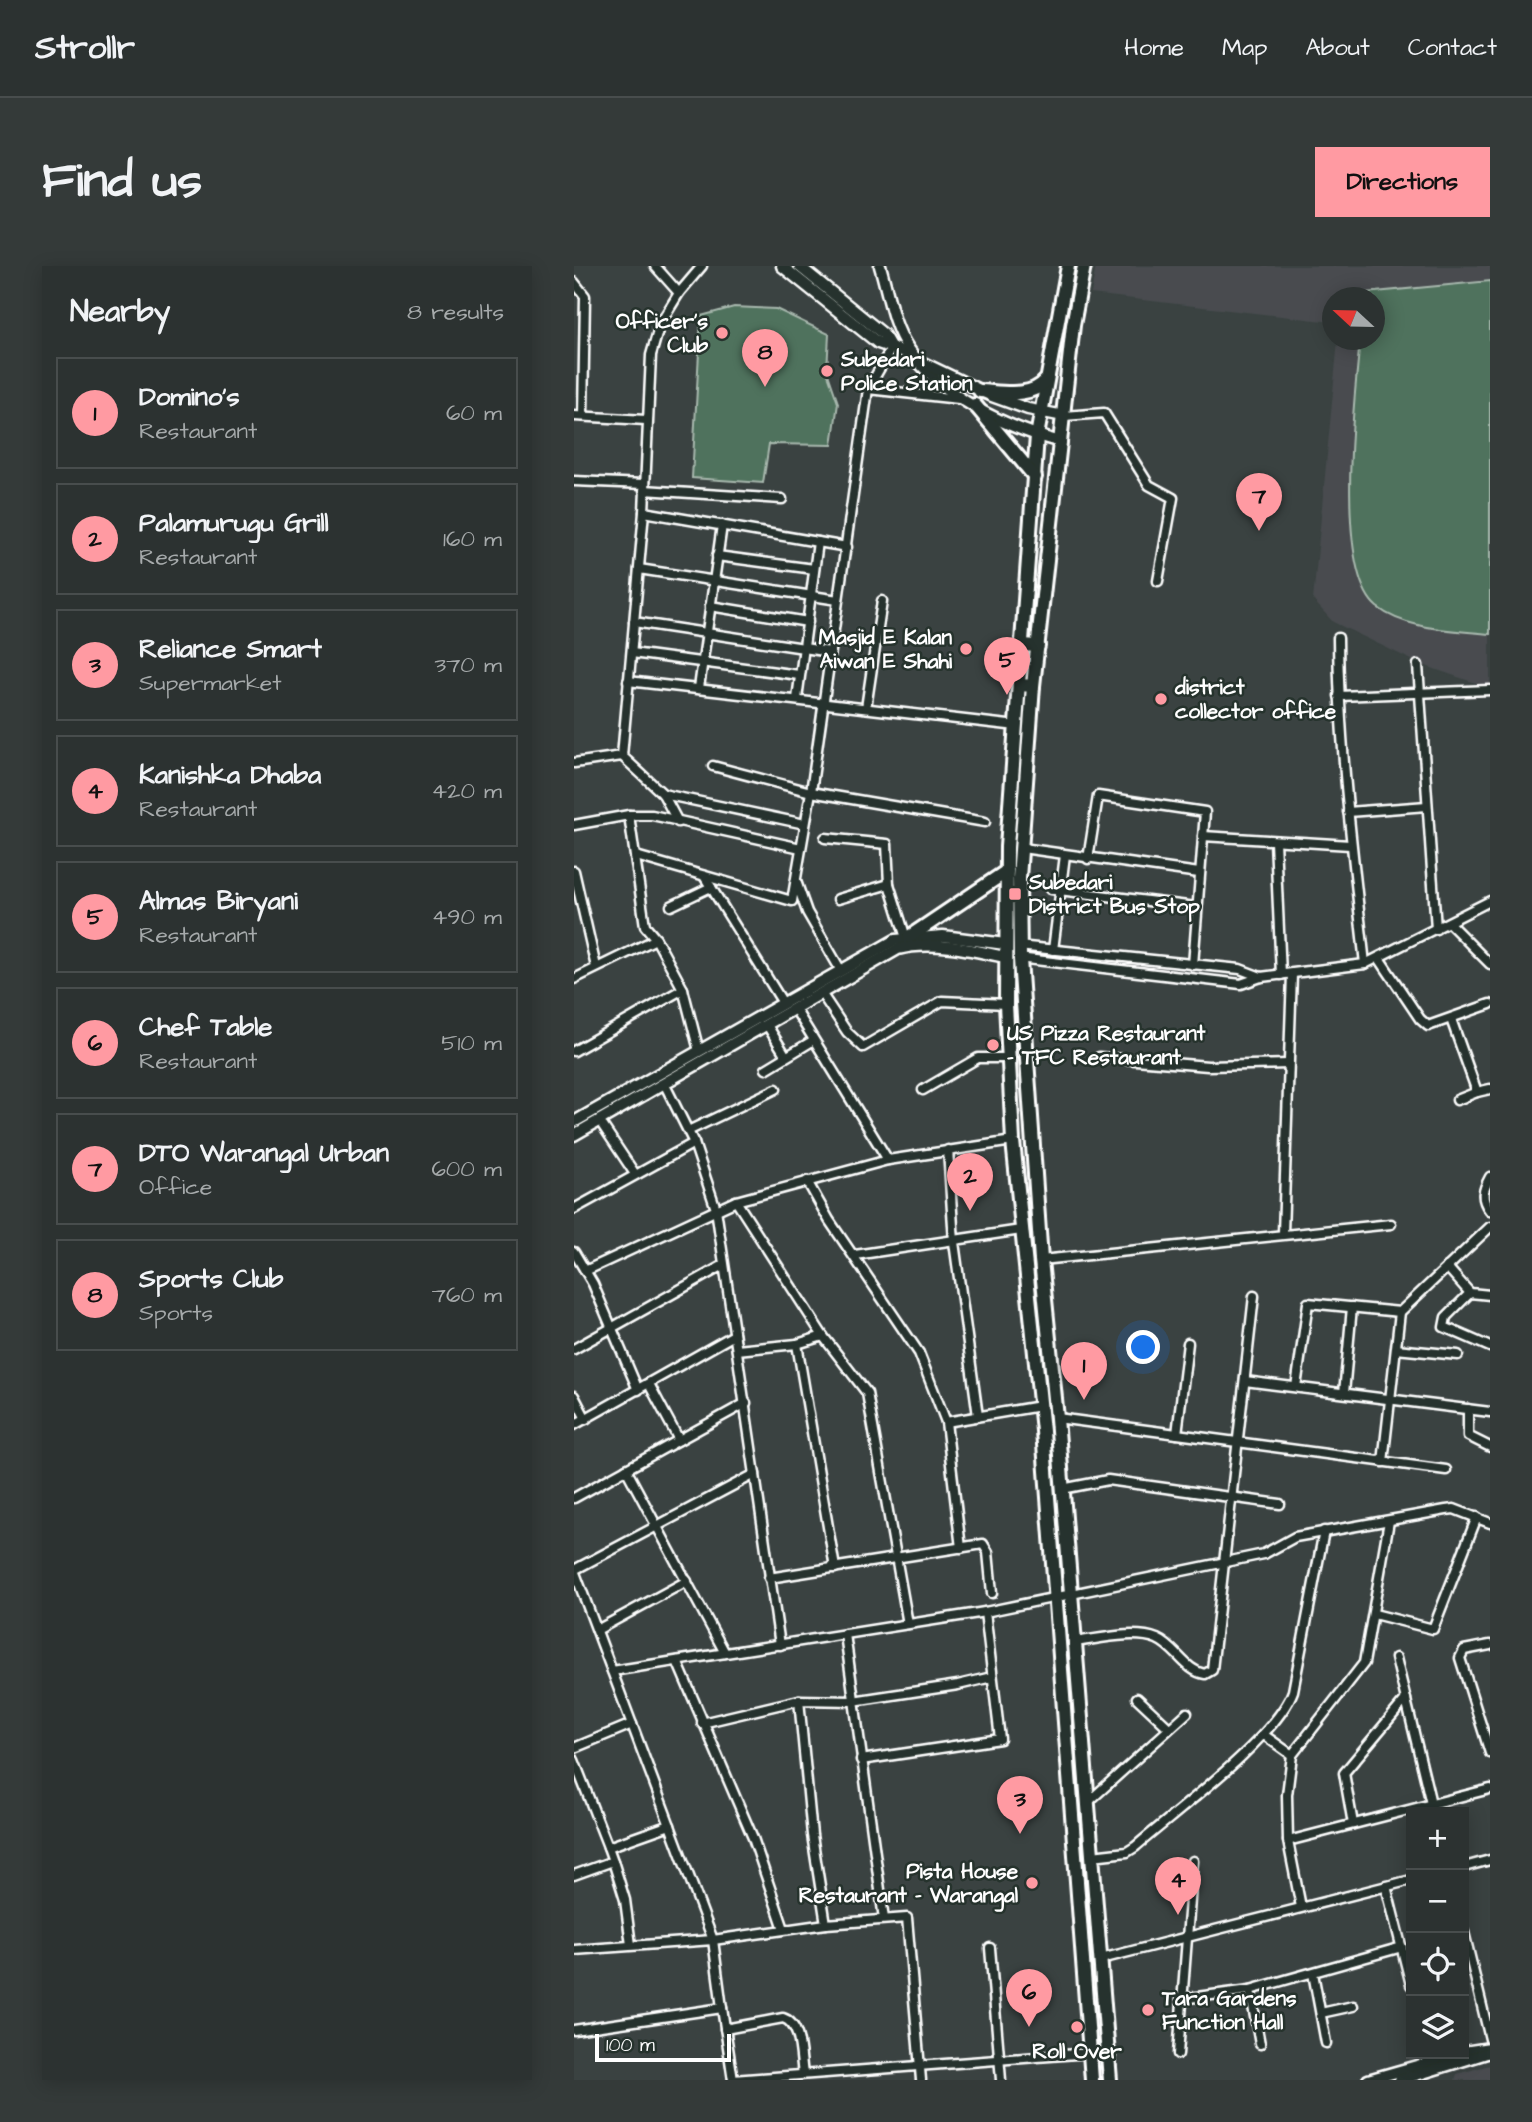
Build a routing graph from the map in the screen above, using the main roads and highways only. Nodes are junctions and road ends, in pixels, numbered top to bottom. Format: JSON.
{"nodes":[{"id":1,"x":1068,"y":266,"type":"edge"},
{"id":2,"x":1084,"y":266,"type":"edge"},
{"id":3,"x":1046,"y":380,"type":"junction"},
{"id":4,"x":980,"y":391,"type":"road end"},
{"id":5,"x":975,"y":405,"type":"road end"},
{"id":6,"x":1035,"y":477,"type":"junction"},
{"id":7,"x":1022,"y":645,"type":"junction"},
{"id":8,"x":1038,"y":646,"type":"junction"},
{"id":9,"x":1026,"y":685,"type":"junction"},
{"id":10,"x":1007,"y":871,"type":"junction"},
{"id":11,"x":907,"y":937,"type":"road end"},
{"id":12,"x":1092,"y":2080,"type":"edge"},
{"id":13,"x":1110,"y":2080,"type":"edge"}],
"edges":[{"from":1,"to":3,"type":"main road"},
{"from":2,"to":8,"type":"main road"},
{"from":3,"to":4,"type":"main road"},
{"from":3,"to":6,"type":"main road"},
{"from":5,"to":6,"type":"main road"},
{"from":6,"to":7,"type":"main road"},
{"from":7,"to":8,"type":"main road"},
{"from":7,"to":9,"type":"main road"},
{"from":8,"to":9,"type":"main road"},
{"from":9,"to":10,"type":"main road"},
{"from":9,"to":13,"type":"main road"},
{"from":10,"to":11,"type":"main road"},
{"from":10,"to":12,"type":"main road"}]}
